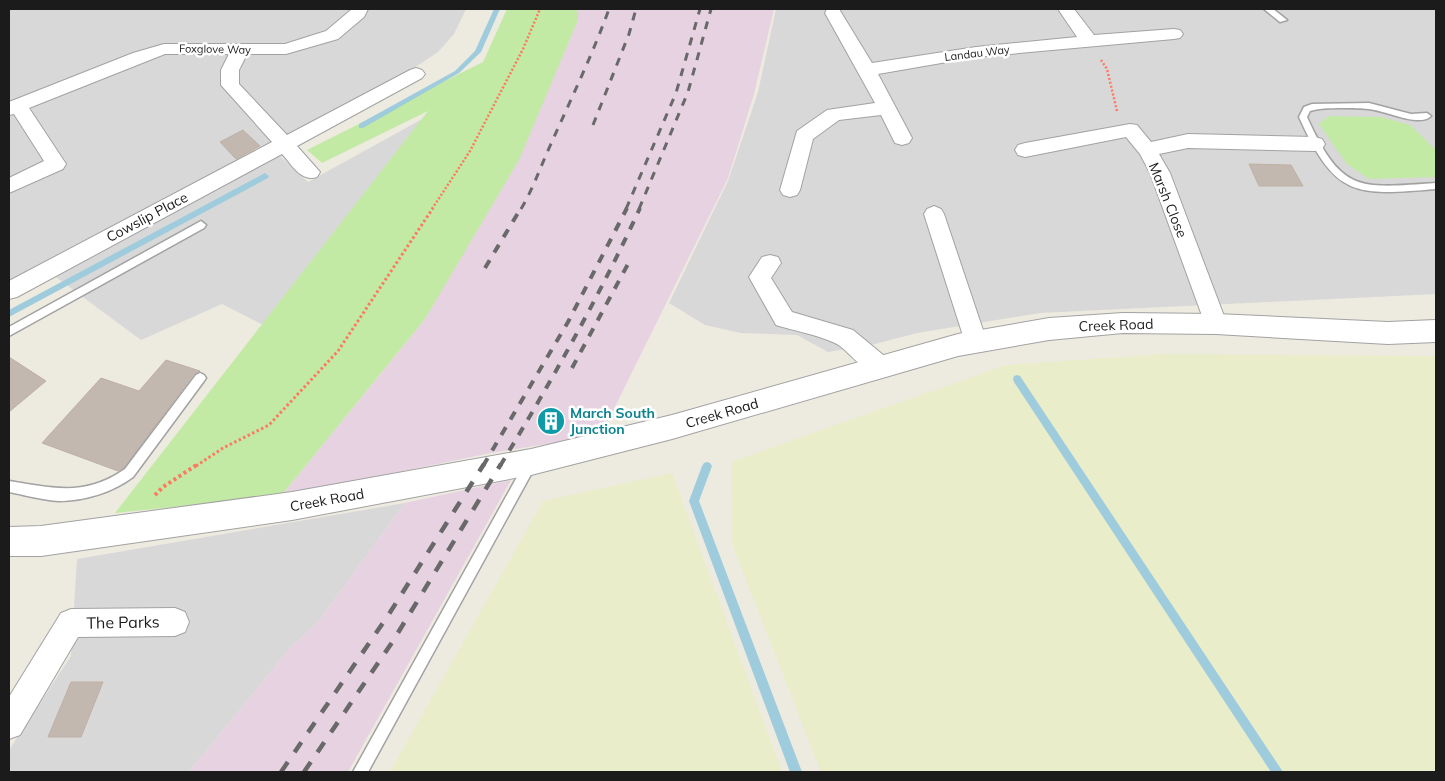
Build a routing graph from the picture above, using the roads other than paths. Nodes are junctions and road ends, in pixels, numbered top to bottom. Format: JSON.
{"nodes":[{"id":1,"x":360,"y":9,"type":"edge"},
{"id":2,"x":1066,"y":9,"type":"edge"},
{"id":3,"x":1268,"y":9,"type":"edge"},
{"id":4,"x":833,"y":12,"type":"dead end"},
{"id":5,"x":1283,"y":20,"type":"dead end"},
{"id":6,"x":1174,"y":34,"type":"dead end"},
{"id":7,"x":1088,"y":41,"type":"junction"},
{"id":8,"x":241,"y":49,"type":"junction"},
{"id":9,"x":867,"y":70,"type":"junction"},
{"id":10,"x":416,"y":74,"type":"dead end"},
{"id":11,"x":14,"y":107,"type":"edge"},
{"id":12,"x":886,"y":108,"type":"junction"},
{"id":13,"x":1427,"y":116,"type":"dead end"},
{"id":14,"x":902,"y":138,"type":"dead end"},
{"id":15,"x":286,"y":144,"type":"junction"},
{"id":16,"x":1315,"y":144,"type":"junction"},
{"id":17,"x":1025,"y":150,"type":"dead end"},
{"id":18,"x":1146,"y":150,"type":"junction"},
{"id":19,"x":310,"y":172,"type":"dead end"},
{"id":20,"x":9,"y":186,"type":"edge"},
{"id":21,"x":1436,"y":186,"type":"edge"},
{"id":22,"x":790,"y":190,"type":"dead end"},
{"id":23,"x":934,"y":214,"type":"dead end"},
{"id":24,"x":201,"y":225,"type":"dead end"},
{"id":25,"x":770,"y":263,"type":"dead end"},
{"id":26,"x":9,"y":291,"type":"edge"},
{"id":27,"x":1216,"y":324,"type":"junction"},
{"id":28,"x":1436,"y":331,"type":"edge"},
{"id":29,"x":9,"y":332,"type":"edge"},
{"id":30,"x":976,"y":342,"type":"junction"},
{"id":31,"x":880,"y":366,"type":"junction"},
{"id":32,"x":200,"y":378,"type":"dead end"},
{"id":33,"x":531,"y":462,"type":"junction"},
{"id":34,"x":9,"y":486,"type":"edge"},
{"id":35,"x":9,"y":542,"type":"edge"},
{"id":36,"x":175,"y":622,"type":"dead end"},
{"id":37,"x":9,"y":724,"type":"edge"},
{"id":38,"x":360,"y":772,"type":"edge"}],
"edges":[{"from":1,"to":8,"type":"street","name":"Foxglove Way"},
{"from":2,"to":7,"type":"street"},
{"from":3,"to":5,"type":"lane"},
{"from":4,"to":9,"type":"street"},
{"from":6,"to":7,"type":"street","name":"Landau Way"},
{"from":7,"to":9,"type":"street","name":"Landau Way"},
{"from":8,"to":11,"type":"street","name":"Foxglove Way"},
{"from":8,"to":15,"type":"street"},
{"from":9,"to":12,"type":"street"},
{"from":10,"to":15,"type":"street","name":"Cowslip Place"},
{"from":11,"to":20,"type":"street"},
{"from":12,"to":14,"type":"street"},
{"from":12,"to":22,"type":"street"},
{"from":13,"to":16,"type":"lane"},
{"from":15,"to":19,"type":"street"},
{"from":15,"to":26,"type":"street","name":"Cowslip Place"},
{"from":16,"to":18,"type":"street","name":"Marsh Close"},
{"from":16,"to":21,"type":"lane"},
{"from":17,"to":18,"type":"street"},
{"from":18,"to":27,"type":"street","name":"Marsh Close"},
{"from":23,"to":30,"type":"street"},
{"from":24,"to":29,"type":"lane"},
{"from":25,"to":31,"type":"street"},
{"from":27,"to":28,"type":"street","name":"Creek Road"},
{"from":27,"to":30,"type":"street","name":"Creek Road"},
{"from":30,"to":31,"type":"street","name":"Creek Road"},
{"from":31,"to":33,"type":"street","name":"Creek Road"},
{"from":32,"to":34,"type":"lane"},
{"from":33,"to":35,"type":"street","name":"Creek Road"},
{"from":33,"to":38,"type":"lane"},
{"from":36,"to":37,"type":"street","name":"The Parks"}]}
